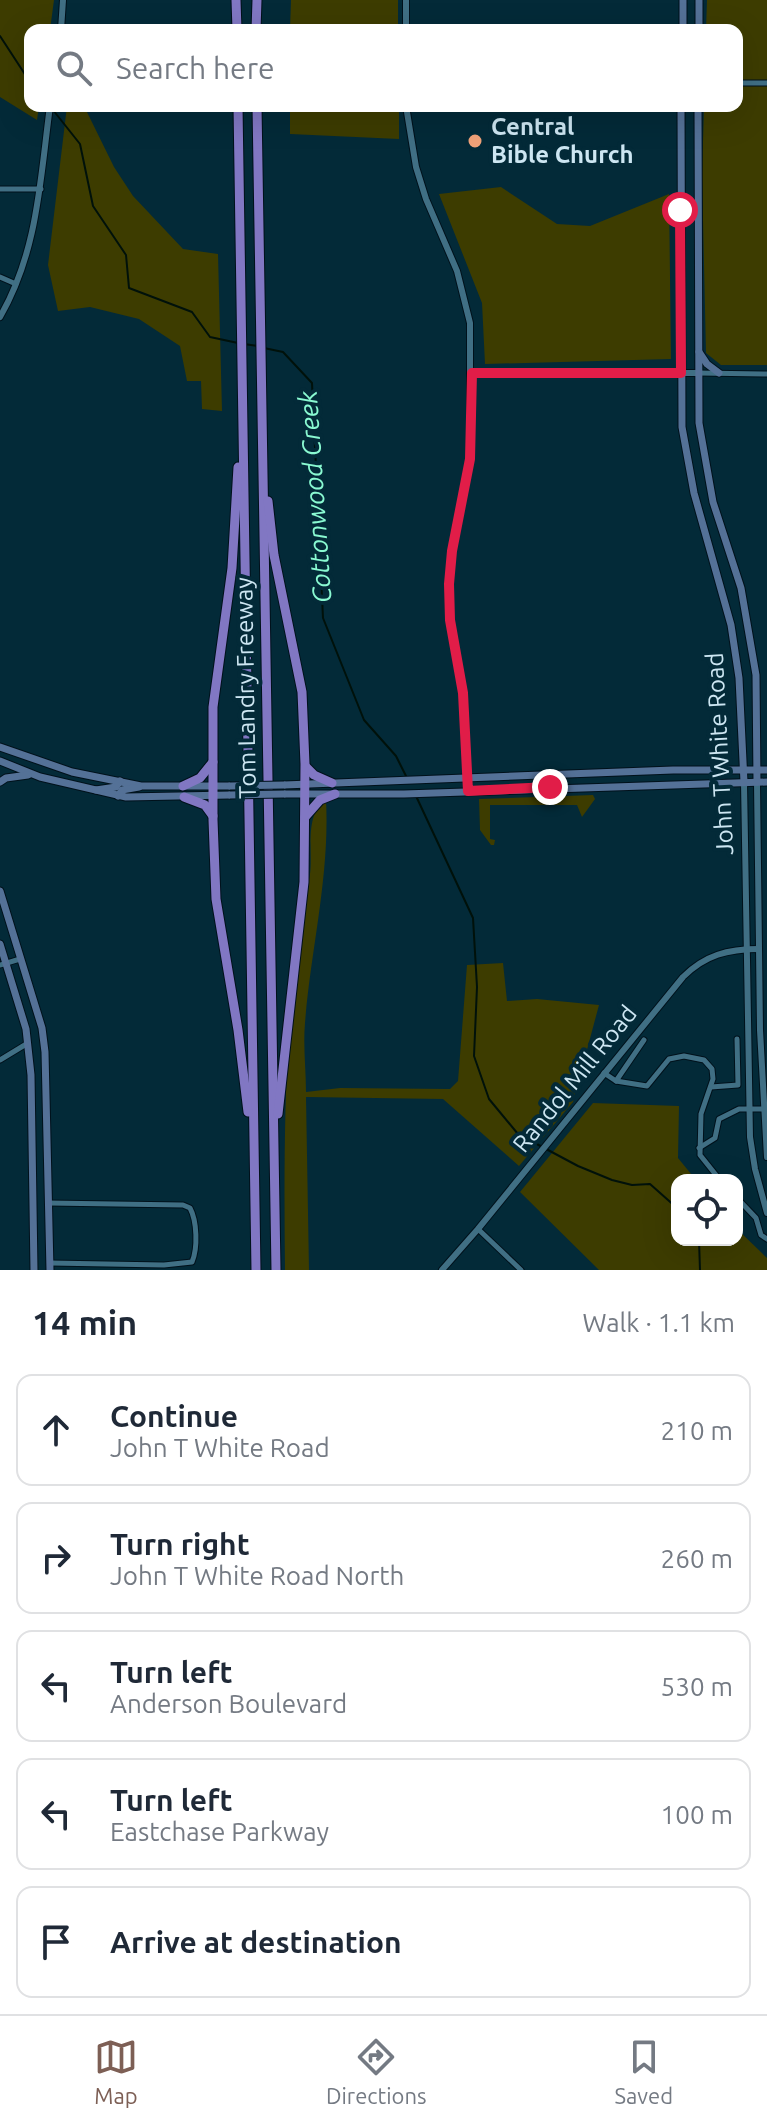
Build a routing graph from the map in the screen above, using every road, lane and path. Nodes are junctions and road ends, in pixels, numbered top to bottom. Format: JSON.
{"nodes":[{"id":1,"x":63,"y":0,"type":"edge"},
{"id":2,"x":235,"y":0,"type":"edge"},
{"id":3,"x":256,"y":0,"type":"edge"},
{"id":4,"x":406,"y":0,"type":"edge"},
{"id":5,"x":683,"y":0,"type":"edge"},
{"id":6,"x":699,"y":0,"type":"edge"},
{"id":7,"x":61,"y":24,"type":"edge"},
{"id":8,"x":237,"y":24,"type":"edge"},
{"id":9,"x":256,"y":24,"type":"edge"},
{"id":10,"x":406,"y":24,"type":"edge"},
{"id":11,"x":683,"y":24,"type":"edge"},
{"id":12,"x":699,"y":24,"type":"edge"},
{"id":13,"x":743,"y":83,"type":"edge"},
{"id":14,"x":767,"y":83,"type":"edge"},
{"id":15,"x":49,"y":112,"type":"edge"},
{"id":16,"x":238,"y":112,"type":"edge"},
{"id":17,"x":257,"y":112,"type":"edge"},
{"id":18,"x":407,"y":112,"type":"edge"},
{"id":19,"x":681,"y":112,"type":"edge"},
{"id":20,"x":698,"y":112,"type":"edge"},
{"id":21,"x":0,"y":189,"type":"edge"},
{"id":22,"x":41,"y":189,"type":"junction"},
{"id":23,"x":0,"y":277,"type":"edge"},
{"id":24,"x":17,"y":284,"type":"junction"},
{"id":25,"x":0,"y":317,"type":"edge"},
{"id":26,"x":698,"y":348,"type":"junction"},
{"id":27,"x":242,"y":372,"type":"junction"},
{"id":28,"x":472,"y":373,"type":"junction"},
{"id":29,"x":681,"y":373,"type":"junction"},
{"id":30,"x":698,"y":373,"type":"junction"},
{"id":31,"x":719,"y":373,"type":"junction"},
{"id":32,"x":767,"y":374,"type":"edge"},
{"id":33,"x":262,"y":451,"type":"junction"},
{"id":34,"x":747,"y":622,"type":"junction"},
{"id":35,"x":731,"y":625,"type":"junction"},
{"id":36,"x":1,"y":749,"type":"edge"},
{"id":37,"x":0,"y":761,"type":"edge"},
{"id":38,"x":213,"y":762,"type":"junction"},
{"id":39,"x":305,"y":764,"type":"junction"},
{"id":40,"x":744,"y":770,"type":"junction"},
{"id":41,"x":757,"y":770,"type":"junction"},
{"id":42,"x":767,"y":770,"type":"edge"},
{"id":43,"x":600,"y":773,"type":"junction"},
{"id":44,"x":40,"y":777,"type":"junction"},
{"id":45,"x":468,"y":780,"type":"junction"},
{"id":46,"x":120,"y":781,"type":"junction"},
{"id":47,"x":0,"y":782,"type":"edge"},
{"id":48,"x":744,"y":782,"type":"junction"},
{"id":49,"x":757,"y":782,"type":"junction"},
{"id":50,"x":767,"y":782,"type":"edge"},
{"id":51,"x":141,"y":786,"type":"junction"},
{"id":52,"x":183,"y":786,"type":"junction"},
{"id":53,"x":601,"y":786,"type":"junction"},
{"id":54,"x":334,"y":788,"type":"junction"},
{"id":55,"x":305,"y":789,"type":"junction"},
{"id":56,"x":94,"y":790,"type":"junction"},
{"id":57,"x":213,"y":790,"type":"junction"},
{"id":58,"x":468,"y":791,"type":"junction"},
{"id":59,"x":118,"y":796,"type":"junction"},
{"id":60,"x":184,"y":797,"type":"junction"},
{"id":61,"x":213,"y":817,"type":"junction"},
{"id":62,"x":305,"y":817,"type":"junction"},
{"id":63,"x":0,"y":891,"type":"edge"},
{"id":64,"x":0,"y":944,"type":"edge"},
{"id":65,"x":746,"y":949,"type":"junction"},
{"id":66,"x":759,"y":949,"type":"junction"},
{"id":67,"x":20,"y":959,"type":"junction"},
{"id":68,"x":3,"y":964,"type":"edge"},
{"id":69,"x":737,"y":1039,"type":"dead end"},
{"id":70,"x":43,"y":1040,"type":"junction"},
{"id":71,"x":644,"y":1040,"type":"dead end"},
{"id":72,"x":28,"y":1043,"type":"junction"},
{"id":73,"x":0,"y":1060,"type":"edge"},
{"id":74,"x":604,"y":1073,"type":"junction"},
{"id":75,"x":616,"y":1081,"type":"junction"},
{"id":76,"x":711,"y":1087,"type":"junction"},
{"id":77,"x":766,"y":1108,"type":"edge"},
{"id":78,"x":749,"y":1109,"type":"junction"},
{"id":79,"x":699,"y":1148,"type":"junction"},
{"id":80,"x":767,"y":1157,"type":"edge"},
{"id":81,"x":254,"y":1160,"type":"junction"},
{"id":82,"x":273,"y":1161,"type":"junction"},
{"id":83,"x":715,"y":1174,"type":"edge"},
{"id":84,"x":48,"y":1203,"type":"junction"},
{"id":85,"x":34,"y":1204,"type":"junction"},
{"id":86,"x":743,"y":1204,"type":"edge"},
{"id":87,"x":767,"y":1213,"type":"edge"},
{"id":88,"x":478,"y":1229,"type":"junction"},
{"id":89,"x":767,"y":1239,"type":"edge"},
{"id":90,"x":50,"y":1267,"type":"edge"},
{"id":91,"x":34,"y":1270,"type":"edge"},
{"id":92,"x":256,"y":1270,"type":"edge"},
{"id":93,"x":276,"y":1270,"type":"edge"},
{"id":94,"x":442,"y":1270,"type":"edge"},
{"id":95,"x":521,"y":1270,"type":"edge"}],
"edges":[{"from":1,"to":7,"type":"street"},
{"from":2,"to":8,"type":"highway"},
{"from":3,"to":9,"type":"highway"},
{"from":4,"to":10,"type":"street"},
{"from":5,"to":11,"type":"main road"},
{"from":6,"to":12,"type":"main road"},
{"from":13,"to":14,"type":"street"},
{"from":15,"to":22,"type":"street"},
{"from":16,"to":27,"type":"highway","name":"Tom Landry Freeway"},
{"from":17,"to":33,"type":"highway","name":"Tom Landry Freeway"},
{"from":18,"to":28,"type":"street"},
{"from":19,"to":29,"type":"main road","name":"John T White Road"},
{"from":20,"to":26,"type":"main road","name":"John T White Road"},
{"from":21,"to":22,"type":"street"},
{"from":22,"to":24,"type":"street"},
{"from":23,"to":24,"type":"street"},
{"from":24,"to":25,"type":"street"},
{"from":26,"to":30,"type":"main road","name":"John T White Road"},
{"from":26,"to":31,"type":"main road"},
{"from":27,"to":38,"type":"highway"},
{"from":27,"to":81,"type":"highway","name":"Tom Landry Freeway"},
{"from":28,"to":29,"type":"street"},
{"from":28,"to":45,"type":"street"},
{"from":29,"to":30,"type":"street"},
{"from":29,"to":35,"type":"main road","name":"John T White Road"},
{"from":30,"to":31,"type":"street"},
{"from":30,"to":34,"type":"main road","name":"John T White Road"},
{"from":31,"to":32,"type":"street"},
{"from":33,"to":39,"type":"highway"},
{"from":33,"to":82,"type":"highway","name":"Tom Landry Freeway"},
{"from":34,"to":35,"type":"street"},
{"from":34,"to":41,"type":"main road","name":"John T White Road"},
{"from":35,"to":40,"type":"main road","name":"John T White Road"},
{"from":36,"to":46,"type":"main road"},
{"from":37,"to":44,"type":"main road"},
{"from":38,"to":52,"type":"highway"},
{"from":38,"to":57,"type":"highway"},
{"from":39,"to":54,"type":"highway"},
{"from":39,"to":55,"type":"highway"},
{"from":40,"to":41,"type":"main road"},
{"from":40,"to":43,"type":"main road"},
{"from":40,"to":48,"type":"main road","name":"John T White Road"},
{"from":41,"to":42,"type":"main road"},
{"from":41,"to":49,"type":"main road","name":"John T White Road"},
{"from":43,"to":45,"type":"main road"},
{"from":43,"to":53,"type":"main road"},
{"from":44,"to":47,"type":"main road"},
{"from":44,"to":56,"type":"main road"},
{"from":45,"to":54,"type":"main road"},
{"from":45,"to":58,"type":"street"},
{"from":46,"to":51,"type":"main road"},
{"from":46,"to":56,"type":"main road"},
{"from":48,"to":49,"type":"main road"},
{"from":48,"to":53,"type":"main road"},
{"from":48,"to":65,"type":"street","name":"John T White Road"},
{"from":49,"to":50,"type":"main road"},
{"from":49,"to":66,"type":"street","name":"John T White Road"},
{"from":51,"to":52,"type":"main road"},
{"from":51,"to":59,"type":"main road"},
{"from":52,"to":57,"type":"main road"},
{"from":53,"to":58,"type":"main road"},
{"from":54,"to":55,"type":"main road"},
{"from":54,"to":58,"type":"main road"},
{"from":54,"to":62,"type":"highway"},
{"from":55,"to":57,"type":"main road","bridge":true},
{"from":55,"to":62,"type":"highway"},
{"from":56,"to":59,"type":"main road"},
{"from":57,"to":60,"type":"main road"},
{"from":57,"to":61,"type":"highway"},
{"from":59,"to":60,"type":"main road"},
{"from":60,"to":61,"type":"highway"},
{"from":61,"to":81,"type":"highway"},
{"from":62,"to":82,"type":"highway"},
{"from":63,"to":67,"type":"main road"},
{"from":64,"to":68,"type":"main road"},
{"from":65,"to":66,"type":"street","name":"Randol Mill Road"},
{"from":65,"to":74,"type":"street","name":"Randol Mill Road"},
{"from":65,"to":78,"type":"street","name":"John T White Road"},
{"from":66,"to":77,"type":"street","name":"John T White Road"},
{"from":67,"to":68,"type":"street"},
{"from":67,"to":70,"type":"main road"},
{"from":68,"to":72,"type":"main road"},
{"from":69,"to":76,"type":"street"},
{"from":70,"to":72,"type":"main road"},
{"from":70,"to":84,"type":"main road"},
{"from":71,"to":75,"type":"street"},
{"from":72,"to":73,"type":"street"},
{"from":72,"to":85,"type":"main road"},
{"from":74,"to":75,"type":"street"},
{"from":74,"to":88,"type":"street","name":"Randol Mill Road"},
{"from":75,"to":76,"type":"street"},
{"from":76,"to":79,"type":"street"},
{"from":77,"to":78,"type":"street"},
{"from":77,"to":80,"type":"street","name":"John T White Road"},
{"from":78,"to":79,"type":"street"},
{"from":78,"to":87,"type":"street","name":"John T White Road"},
{"from":79,"to":83,"type":"street"},
{"from":81,"to":92,"type":"highway","name":"Tom Landry Freeway"},
{"from":82,"to":93,"type":"highway","name":"Tom Landry Freeway"},
{"from":84,"to":85,"type":"main road"},
{"from":84,"to":90,"type":"main road"},
{"from":84,"to":90,"type":"street"},
{"from":85,"to":91,"type":"main road"},
{"from":86,"to":89,"type":"street"},
{"from":88,"to":94,"type":"street","name":"Randol Mill Road"},
{"from":88,"to":95,"type":"street"}]}
